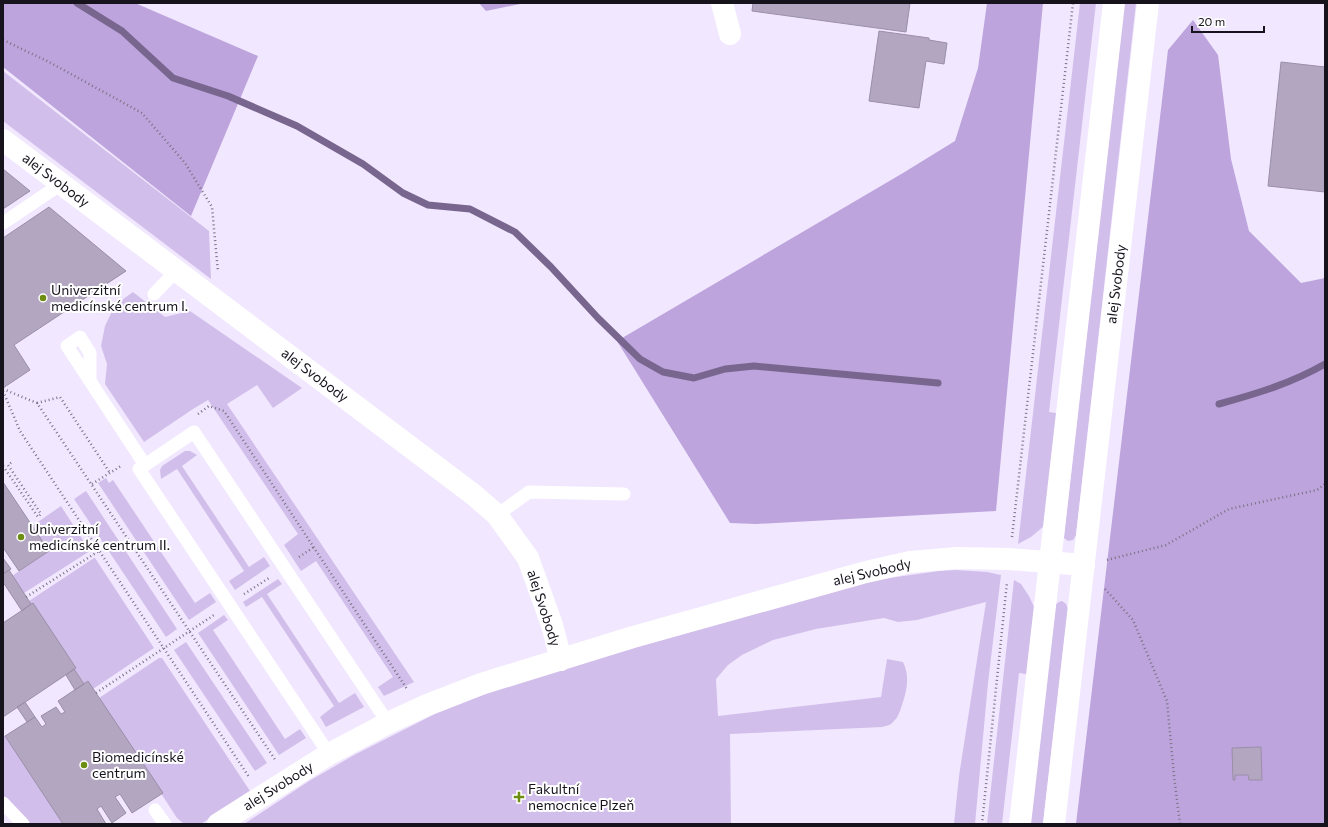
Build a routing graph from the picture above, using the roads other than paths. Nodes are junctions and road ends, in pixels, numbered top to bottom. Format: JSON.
{"nodes":[{"id":1,"x":722,"y":3,"type":"edge"},
{"id":2,"x":1114,"y":3,"type":"edge"},
{"id":3,"x":1148,"y":3,"type":"edge"},
{"id":4,"x":730,"y":34,"type":"dead end"},
{"id":5,"x":3,"y":140,"type":"edge"},
{"id":6,"x":61,"y":184,"type":"junction"},
{"id":7,"x":3,"y":222,"type":"edge"},
{"id":8,"x":176,"y":271,"type":"junction"},
{"id":9,"x":154,"y":294,"type":"dead end"},
{"id":10,"x":90,"y":381,"type":"dead end"},
{"id":11,"x":145,"y":465,"type":"junction"},
{"id":12,"x":624,"y":494,"type":"dead end"},
{"id":13,"x":497,"y":515,"type":"junction"},
{"id":14,"x":1050,"y":562,"type":"junction"},
{"id":15,"x":1084,"y":566,"type":"junction"},
{"id":16,"x":561,"y":660,"type":"junction"},
{"id":17,"x":388,"y":723,"type":"junction"},
{"id":18,"x":329,"y":754,"type":"junction"},
{"id":19,"x":3,"y":803,"type":"edge"},
{"id":20,"x":155,"y":810,"type":"dead end"},
{"id":21,"x":23,"y":824,"type":"edge"},
{"id":22,"x":164,"y":824,"type":"edge"},
{"id":23,"x":218,"y":824,"type":"edge"},
{"id":24,"x":1020,"y":824,"type":"edge"},
{"id":25,"x":1054,"y":824,"type":"edge"}],
"edges":[{"from":1,"to":4,"type":"street"},
{"from":2,"to":14,"type":"street"},
{"from":3,"to":15,"type":"street","name":"alej Svobody"},
{"from":5,"to":6,"type":"street","name":"alej Svobody"},
{"from":6,"to":7,"type":"lane"},
{"from":6,"to":8,"type":"street","name":"alej Svobody"},
{"from":8,"to":9,"type":"lane"},
{"from":8,"to":13,"type":"street","name":"alej Svobody"},
{"from":10,"to":11,"type":"lane"},
{"from":11,"to":17,"type":"lane"},
{"from":11,"to":18,"type":"lane"},
{"from":12,"to":13,"type":"lane"},
{"from":13,"to":16,"type":"street","name":"alej Svobody"},
{"from":14,"to":15,"type":"street","name":"alej Svobody"},
{"from":14,"to":16,"type":"street","name":"alej Svobody"},
{"from":14,"to":24,"type":"street"},
{"from":15,"to":25,"type":"street","name":"alej Svobody"},
{"from":16,"to":17,"type":"street","name":"alej Svobody"},
{"from":17,"to":18,"type":"street","name":"alej Svobody"},
{"from":18,"to":23,"type":"street","name":"alej Svobody"},
{"from":19,"to":21,"type":"lane"},
{"from":20,"to":22,"type":"lane"}]}
